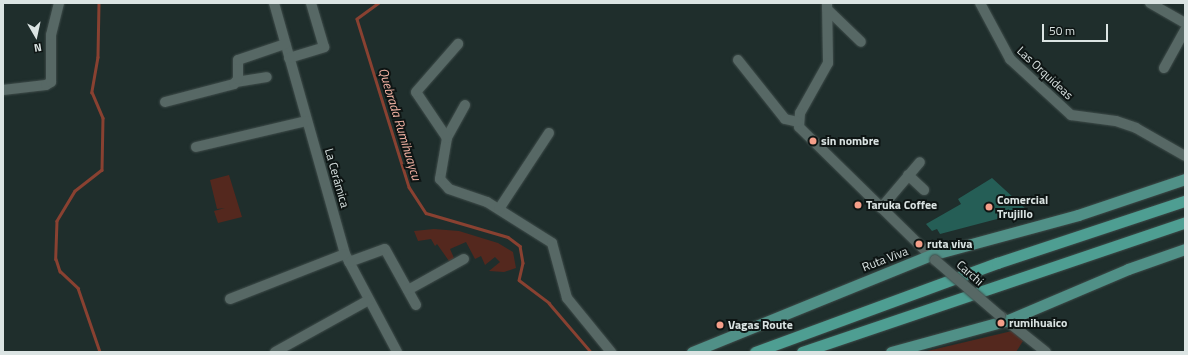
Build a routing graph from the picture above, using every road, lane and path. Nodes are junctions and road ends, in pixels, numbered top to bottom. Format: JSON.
{"nodes":[{"id":1,"x":59,"y":3,"type":"edge"},
{"id":2,"x":274,"y":3,"type":"edge"},
{"id":3,"x":311,"y":3,"type":"edge"},
{"id":4,"x":980,"y":3,"type":"edge"},
{"id":5,"x":1150,"y":3,"type":"edge"},
{"id":6,"x":827,"y":6,"type":"edge"},
{"id":7,"x":1185,"y":23,"type":"edge"},
{"id":8,"x":1185,"y":30,"type":"edge"},
{"id":9,"x":861,"y":42,"type":"dead end"},
{"id":10,"x":285,"y":44,"type":"junction"},
{"id":11,"x":458,"y":44,"type":"dead end"},
{"id":12,"x":289,"y":58,"type":"junction"},
{"id":13,"x":738,"y":60,"type":"dead end"},
{"id":14,"x":1164,"y":68,"type":"dead end"},
{"id":15,"x":267,"y":77,"type":"dead end"},
{"id":16,"x":236,"y":82,"type":"junction"},
{"id":17,"x":3,"y":90,"type":"edge"},
{"id":18,"x":165,"y":102,"type":"dead end"},
{"id":19,"x":464,"y":105,"type":"dead end"},
{"id":20,"x":307,"y":120,"type":"junction"},
{"id":21,"x":798,"y":122,"type":"junction"},
{"id":22,"x":549,"y":133,"type":"dead end"},
{"id":23,"x":447,"y":138,"type":"junction"},
{"id":24,"x":196,"y":147,"type":"dead end"},
{"id":25,"x":1185,"y":156,"type":"edge"},
{"id":26,"x":920,"y":162,"type":"dead end"},
{"id":27,"x":908,"y":175,"type":"junction"},
{"id":28,"x":1185,"y":179,"type":"edge"},
{"id":29,"x":924,"y":190,"type":"dead end"},
{"id":30,"x":1185,"y":201,"type":"edge"},
{"id":31,"x":881,"y":208,"type":"junction"},
{"id":32,"x":499,"y":209,"type":"junction"},
{"id":33,"x":1185,"y":222,"type":"edge"},
{"id":34,"x":1185,"y":249,"type":"edge"},
{"id":35,"x":347,"y":258,"type":"junction"},
{"id":36,"x":933,"y":258,"type":"junction"},
{"id":37,"x":464,"y":259,"type":"dead end"},
{"id":38,"x":408,"y":290,"type":"junction"},
{"id":39,"x":230,"y":299,"type":"dead end"},
{"id":40,"x":369,"y":300,"type":"junction"},
{"id":41,"x":416,"y":304,"type":"dead end"},
{"id":42,"x":1004,"y":318,"type":"junction"},
{"id":43,"x":275,"y":352,"type":"edge"},
{"id":44,"x":397,"y":352,"type":"edge"},
{"id":45,"x":611,"y":352,"type":"edge"},
{"id":46,"x":692,"y":352,"type":"edge"},
{"id":47,"x":755,"y":352,"type":"edge"},
{"id":48,"x":802,"y":352,"type":"edge"},
{"id":49,"x":891,"y":352,"type":"edge"},
{"id":50,"x":1046,"y":352,"type":"edge"}],
"edges":[{"from":1,"to":17,"type":"street"},
{"from":2,"to":10,"type":"street","name":"La Cerámica"},
{"from":3,"to":12,"type":"street"},
{"from":4,"to":25,"type":"street","name":"Las Orquideas"},
{"from":5,"to":7,"type":"street"},
{"from":6,"to":9,"type":"street"},
{"from":6,"to":21,"type":"street"},
{"from":8,"to":14,"type":"street"},
{"from":10,"to":12,"type":"street","name":"La Cerámica"},
{"from":10,"to":16,"type":"street"},
{"from":11,"to":23,"type":"street"},
{"from":12,"to":20,"type":"street","name":"La Cerámica"},
{"from":13,"to":21,"type":"street"},
{"from":15,"to":16,"type":"street"},
{"from":16,"to":18,"type":"street"},
{"from":19,"to":23,"type":"street"},
{"from":20,"to":24,"type":"street"},
{"from":20,"to":35,"type":"street","name":"La Cerámica"},
{"from":21,"to":31,"type":"street","name":"Carchi"},
{"from":22,"to":32,"type":"street"},
{"from":23,"to":32,"type":"street"},
{"from":26,"to":27,"type":"street"},
{"from":27,"to":29,"type":"street"},
{"from":27,"to":31,"type":"street"},
{"from":28,"to":36,"type":"main road","name":"Ruta Viva"},
{"from":30,"to":47,"type":"highway"},
{"from":31,"to":36,"type":"street","name":"Carchi"},
{"from":32,"to":45,"type":"street"},
{"from":33,"to":48,"type":"highway"},
{"from":34,"to":42,"type":"main road"},
{"from":35,"to":38,"type":"street"},
{"from":35,"to":39,"type":"street"},
{"from":35,"to":40,"type":"street","name":"La Cerámica"},
{"from":36,"to":42,"type":"street","name":"Carchi","bridge":true},
{"from":36,"to":46,"type":"main road","name":"Ruta Viva"},
{"from":37,"to":38,"type":"street"},
{"from":38,"to":41,"type":"street"},
{"from":40,"to":43,"type":"street"},
{"from":40,"to":44,"type":"street","name":"La Cerámica"},
{"from":42,"to":49,"type":"main road"},
{"from":42,"to":50,"type":"street","name":"Carchi"}]}
